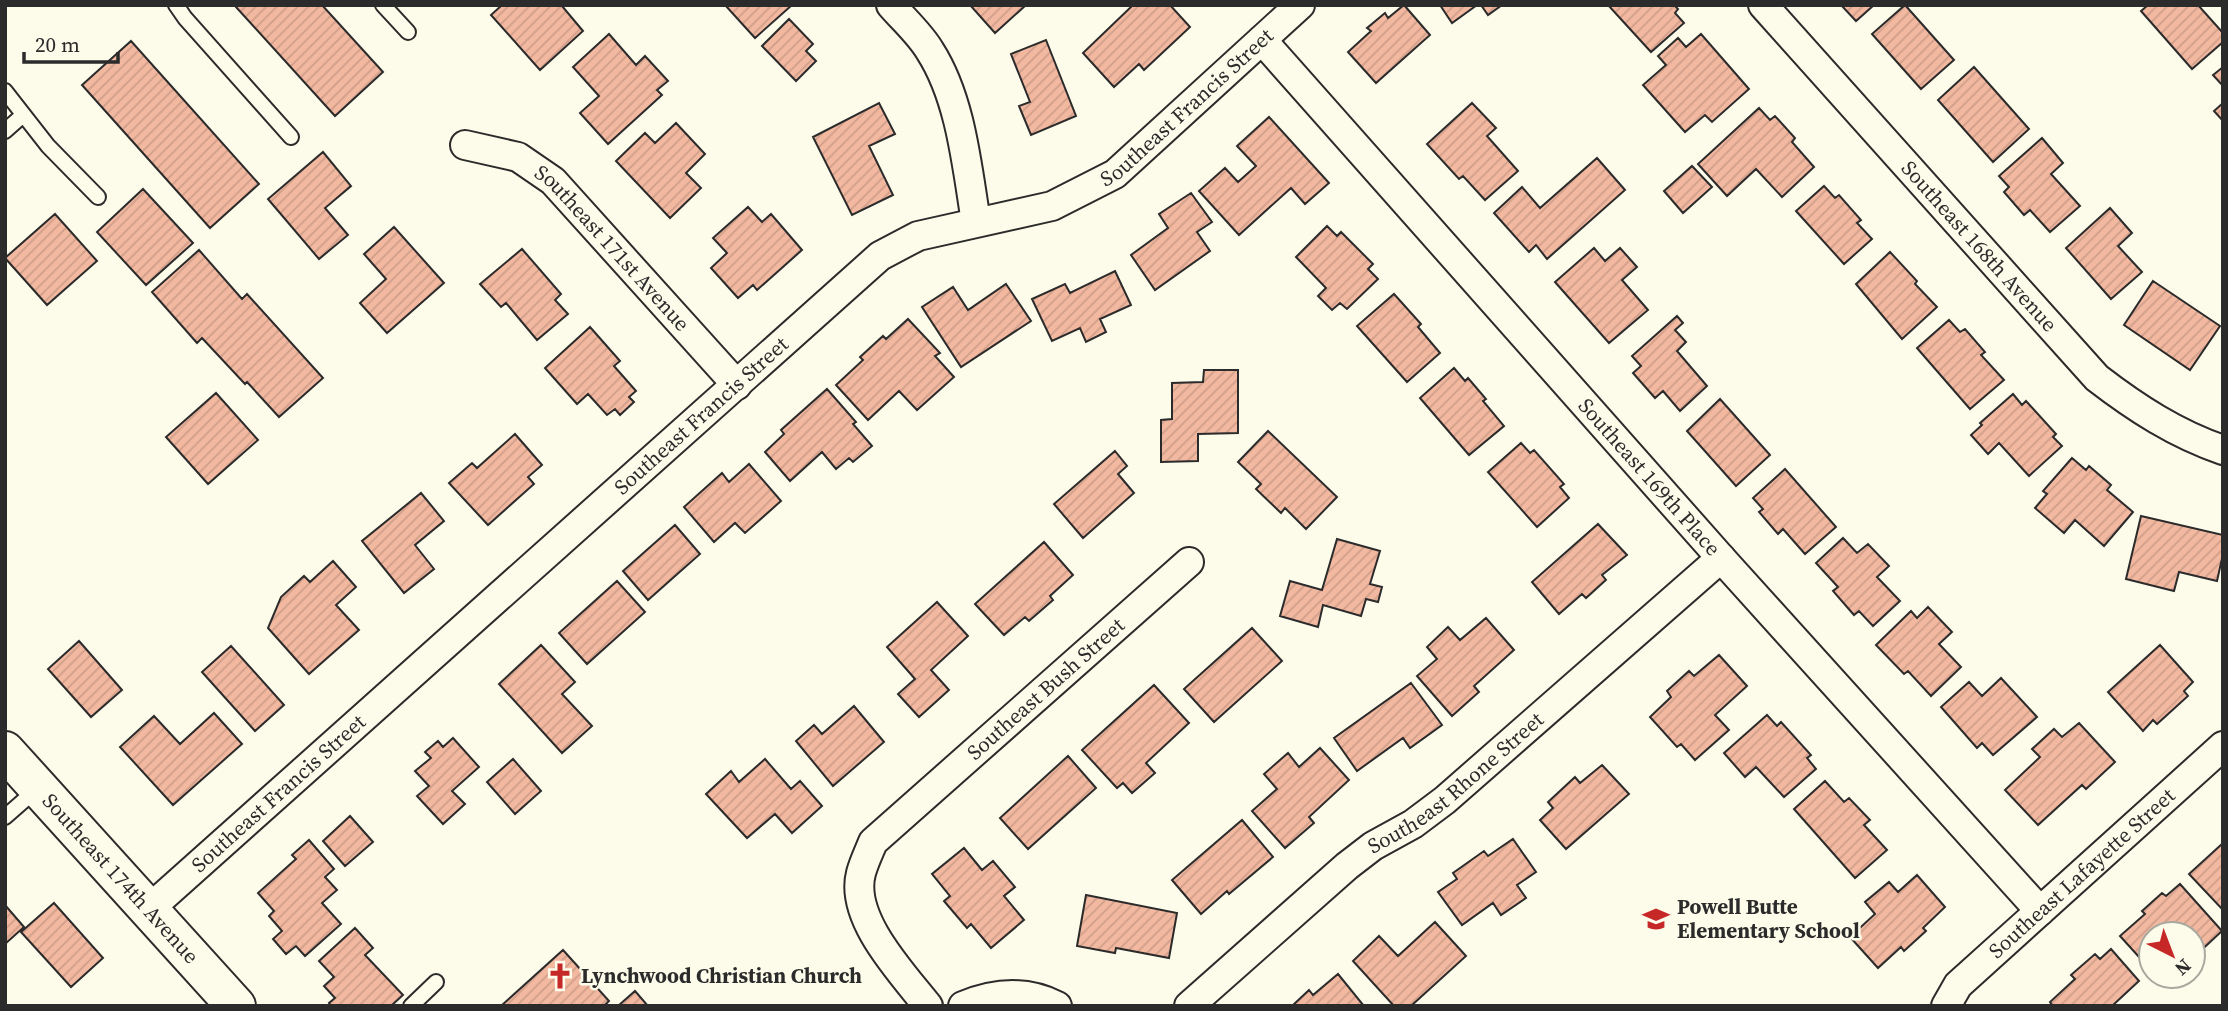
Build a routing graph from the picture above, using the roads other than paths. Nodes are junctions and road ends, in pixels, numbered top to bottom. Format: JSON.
{"nodes":[{"id":1,"x":176,"y":5,"type":"edge"},
{"id":2,"x":383,"y":5,"type":"edge"},
{"id":3,"x":891,"y":5,"type":"edge"},
{"id":4,"x":1300,"y":5,"type":"edge"},
{"id":5,"x":1763,"y":5,"type":"edge"},
{"id":6,"x":408,"y":32,"type":"dead end"},
{"id":7,"x":1262,"y":40,"type":"junction"},
{"id":8,"x":5,"y":91,"type":"edge"},
{"id":9,"x":23,"y":115,"type":"junction"},
{"id":10,"x":5,"y":131,"type":"edge"},
{"id":11,"x":291,"y":137,"type":"dead end"},
{"id":12,"x":465,"y":145,"type":"dead end"},
{"id":13,"x":98,"y":197,"type":"dead end"},
{"id":14,"x":976,"y":222,"type":"junction"},
{"id":15,"x":737,"y":385,"type":"junction"},
{"id":16,"x":2223,"y":450,"type":"edge"},
{"id":17,"x":1721,"y":558,"type":"junction"},
{"id":18,"x":1189,"y":562,"type":"dead end"},
{"id":19,"x":2223,"y":746,"type":"edge"},
{"id":20,"x":5,"y":751,"type":"edge"},
{"id":21,"x":38,"y":788,"type":"junction"},
{"id":22,"x":5,"y":817,"type":"edge"},
{"id":23,"x":148,"y":910,"type":"junction"},
{"id":24,"x":2040,"y":911,"type":"junction"},
{"id":25,"x":436,"y":982,"type":"dead end"},
{"id":26,"x":236,"y":1006,"type":"edge"},
{"id":27,"x":411,"y":1006,"type":"edge"},
{"id":28,"x":928,"y":1006,"type":"edge"},
{"id":29,"x":962,"y":1006,"type":"edge"},
{"id":30,"x":1057,"y":1006,"type":"edge"},
{"id":31,"x":1189,"y":1006,"type":"edge"},
{"id":32,"x":1946,"y":1006,"type":"edge"}],
"edges":[{"from":1,"to":11,"type":"lane"},
{"from":2,"to":6,"type":"lane"},
{"from":3,"to":14,"type":"street"},
{"from":4,"to":7,"type":"street","name":"Southeast Francis Street"},
{"from":5,"to":16,"type":"street","name":"Southeast 168th Avenue"},
{"from":7,"to":14,"type":"street","name":"Southeast Francis Street"},
{"from":7,"to":17,"type":"street","name":"Southeast 169th Place"},
{"from":8,"to":9,"type":"lane"},
{"from":9,"to":10,"type":"lane"},
{"from":9,"to":13,"type":"lane"},
{"from":12,"to":15,"type":"street","name":"Southeast 171st Avenue"},
{"from":14,"to":15,"type":"street","name":"Southeast Francis Street"},
{"from":15,"to":23,"type":"street","name":"Southeast Francis Street"},
{"from":17,"to":24,"type":"street","name":"Southeast 169th Place"},
{"from":17,"to":31,"type":"street","name":"Southeast Rhone Street"},
{"from":18,"to":28,"type":"street","name":"Southeast Bush Street"},
{"from":19,"to":24,"type":"street","name":"Southeast Lafayette Street"},
{"from":20,"to":21,"type":"street","name":"Southeast 174th Avenue"},
{"from":21,"to":22,"type":"lane"},
{"from":21,"to":23,"type":"street","name":"Southeast 174th Avenue"},
{"from":23,"to":26,"type":"street","name":"Southeast 174th Avenue"},
{"from":24,"to":32,"type":"street","name":"Southeast Lafayette Street"},
{"from":25,"to":27,"type":"lane"},
{"from":29,"to":30,"type":"street"}]}
